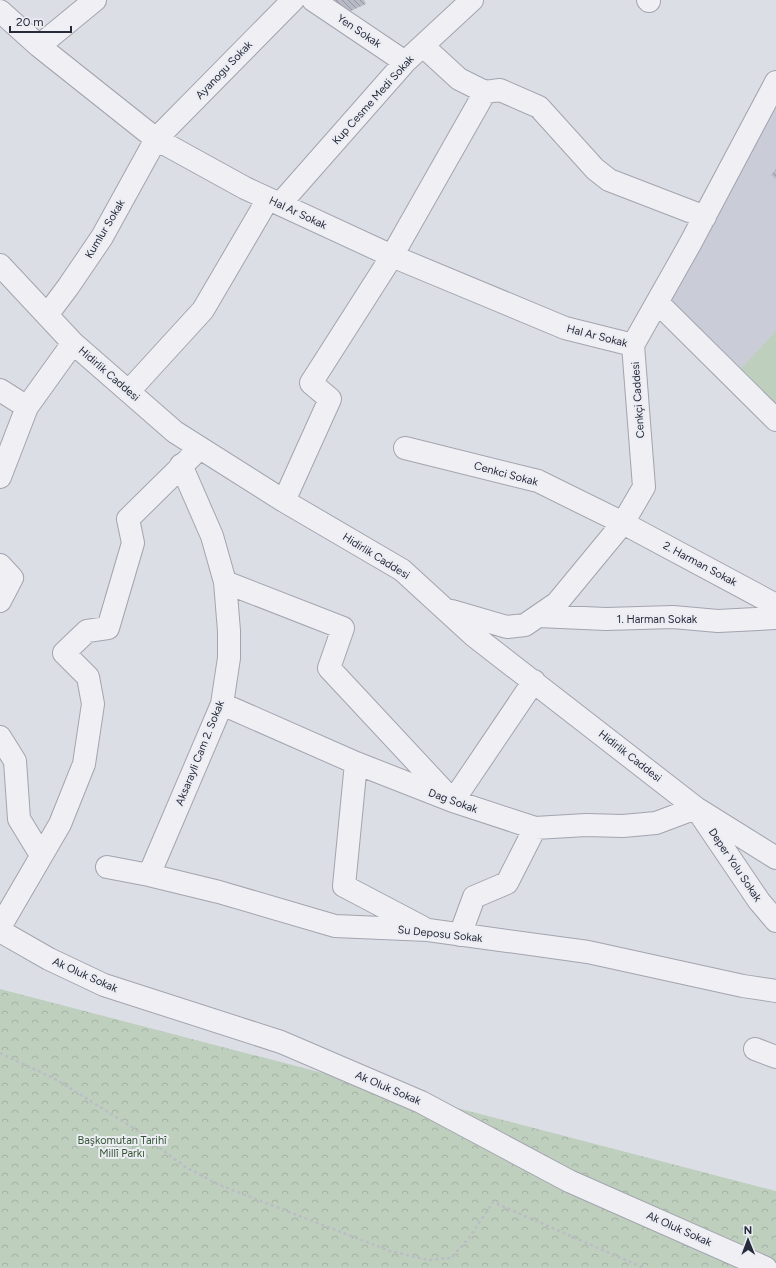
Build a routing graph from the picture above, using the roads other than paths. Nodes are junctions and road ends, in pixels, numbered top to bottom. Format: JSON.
{"nodes":[{"id":1,"x":95,"y":0,"type":"edge"},
{"id":2,"x":293,"y":0,"type":"edge"},
{"id":3,"x":313,"y":0,"type":"edge"},
{"id":4,"x":472,"y":0,"type":"edge"},
{"id":5,"x":0,"y":11,"type":"edge"},
{"id":6,"x":40,"y":46,"type":"junction"},
{"id":7,"x":423,"y":46,"type":"junction"},
{"id":8,"x":405,"y":62,"type":"junction"},
{"id":9,"x":776,"y":82,"type":"edge"},
{"id":10,"x":485,"y":92,"type":"junction"},
{"id":11,"x":156,"y":139,"type":"junction"},
{"id":12,"x":274,"y":202,"type":"junction"},
{"id":13,"x":705,"y":217,"type":"junction"},
{"id":14,"x":392,"y":256,"type":"junction"},
{"id":15,"x":0,"y":265,"type":"edge"},
{"id":16,"x":658,"y":303,"type":"junction"},
{"id":17,"x":47,"y":315,"type":"junction"},
{"id":18,"x":73,"y":342,"type":"junction"},
{"id":19,"x":634,"y":345,"type":"junction"},
{"id":20,"x":0,"y":390,"type":"edge"},
{"id":21,"x":129,"y":391,"type":"junction"},
{"id":22,"x":27,"y":407,"type":"junction"},
{"id":23,"x":776,"y":420,"type":"edge"},
{"id":24,"x":200,"y":448,"type":"junction"},
{"id":25,"x":405,"y":448,"type":"dead end"},
{"id":26,"x":181,"y":465,"type":"junction"},
{"id":27,"x":0,"y":477,"type":"edge"},
{"id":28,"x":284,"y":501,"type":"junction"},
{"id":29,"x":623,"y":523,"type":"junction"},
{"id":30,"x":0,"y":565,"type":"edge"},
{"id":31,"x":225,"y":582,"type":"junction"},
{"id":32,"x":0,"y":601,"type":"edge"},
{"id":33,"x":776,"y":605,"type":"edge"},
{"id":34,"x":445,"y":609,"type":"junction"},
{"id":35,"x":538,"y":616,"type":"junction"},
{"id":36,"x":776,"y":618,"type":"edge"},
{"id":37,"x":534,"y":681,"type":"junction"},
{"id":38,"x":222,"y":704,"type":"junction"},
{"id":39,"x":0,"y":736,"type":"edge"},
{"id":40,"x":356,"y":763,"type":"junction"},
{"id":41,"x":453,"y":801,"type":"junction"},
{"id":42,"x":696,"y":808,"type":"junction"},
{"id":43,"x":534,"y":828,"type":"junction"},
{"id":44,"x":42,"y":855,"type":"junction"},
{"id":45,"x":776,"y":858,"type":"edge"},
{"id":46,"x":107,"y":867,"type":"dead end"},
{"id":47,"x":149,"y":875,"type":"junction"},
{"id":48,"x":776,"y":921,"type":"edge"},
{"id":49,"x":0,"y":926,"type":"edge"},
{"id":50,"x":428,"y":930,"type":"junction"},
{"id":51,"x":0,"y":931,"type":"edge"},
{"id":52,"x":460,"y":935,"type":"junction"},
{"id":53,"x":776,"y":991,"type":"edge"},
{"id":54,"x":756,"y":1049,"type":"dead end"},
{"id":55,"x":776,"y":1057,"type":"edge"},
{"id":56,"x":766,"y":1268,"type":"edge"}],
"edges":[{"from":1,"to":6,"type":"street"},
{"from":2,"to":11,"type":"street","name":"Ayanogu Sokak"},
{"from":3,"to":8,"type":"street","name":"Yen Sokak"},
{"from":4,"to":7,"type":"street","name":"Kup Cesme Medi Sokak"},
{"from":5,"to":6,"type":"street","name":"Hal Ar Sokak"},
{"from":6,"to":11,"type":"street","name":"Hal Ar Sokak"},
{"from":7,"to":8,"type":"street","name":"Kup Cesme Medi Sokak"},
{"from":7,"to":10,"type":"street"},
{"from":8,"to":12,"type":"street","name":"Kup Cesme Medi Sokak"},
{"from":9,"to":13,"type":"street"},
{"from":10,"to":13,"type":"street"},
{"from":10,"to":14,"type":"street"},
{"from":11,"to":12,"type":"street","name":"Hal Ar Sokak"},
{"from":11,"to":17,"type":"street","name":"Kumlur Sokak"},
{"from":12,"to":14,"type":"street","name":"Hal Ar Sokak"},
{"from":12,"to":21,"type":"street","name":"Kup Cesme Medi Sokak"},
{"from":13,"to":16,"type":"street"},
{"from":14,"to":19,"type":"street","name":"Hal Ar Sokak"},
{"from":14,"to":28,"type":"street"},
{"from":15,"to":17,"type":"street","name":"Hidirlik Caddesi"},
{"from":16,"to":19,"type":"street"},
{"from":16,"to":23,"type":"street"},
{"from":17,"to":18,"type":"street","name":"Hidirlik Caddesi"},
{"from":18,"to":21,"type":"street","name":"Hidirlik Caddesi"},
{"from":18,"to":22,"type":"street"},
{"from":19,"to":29,"type":"street","name":"Cenkçi Caddesi"},
{"from":20,"to":22,"type":"street"},
{"from":21,"to":24,"type":"street","name":"Hidirlik Caddesi"},
{"from":22,"to":27,"type":"street"},
{"from":24,"to":26,"type":"street"},
{"from":24,"to":28,"type":"street","name":"Hidirlik Caddesi"},
{"from":25,"to":29,"type":"street","name":"Cenkci Sokak"},
{"from":26,"to":31,"type":"street","name":"Aksarayli Cam 2. Sokak"},
{"from":26,"to":44,"type":"street"},
{"from":28,"to":34,"type":"street","name":"Hidirlik Caddesi"},
{"from":29,"to":33,"type":"street","name":"2. Harman Sokak"},
{"from":29,"to":35,"type":"street","name":"Cenkçi Caddesi"},
{"from":30,"to":32,"type":"street"},
{"from":31,"to":38,"type":"street","name":"Aksarayli Cam 2. Sokak"},
{"from":31,"to":41,"type":"street"},
{"from":34,"to":35,"type":"street","name":"Cenkçi Caddesi"},
{"from":34,"to":37,"type":"street","name":"Hidirlik Caddesi"},
{"from":35,"to":36,"type":"street","name":"1. Harman Sokak"},
{"from":37,"to":41,"type":"street"},
{"from":37,"to":42,"type":"street","name":"Hidirlik Caddesi"},
{"from":38,"to":40,"type":"street","name":"Dag Sokak"},
{"from":38,"to":47,"type":"street","name":"Aksarayli Cam 2. Sokak"},
{"from":39,"to":44,"type":"street"},
{"from":40,"to":41,"type":"street","name":"Dag Sokak"},
{"from":40,"to":50,"type":"street"},
{"from":41,"to":43,"type":"street","name":"Dag Sokak"},
{"from":42,"to":43,"type":"street","name":"Dag Sokak"},
{"from":42,"to":45,"type":"street","name":"Hidirlik Caddesi"},
{"from":42,"to":48,"type":"street","name":"Deper Yolu Sokak"},
{"from":43,"to":52,"type":"street"},
{"from":44,"to":49,"type":"street"},
{"from":46,"to":47,"type":"street","name":"Su Deposu Sokak"},
{"from":47,"to":50,"type":"street","name":"Su Deposu Sokak"},
{"from":50,"to":52,"type":"street","name":"Su Deposu Sokak"},
{"from":51,"to":56,"type":"street","name":"Ak Oluk Sokak"},
{"from":52,"to":53,"type":"street","name":"Su Deposu Sokak"},
{"from":54,"to":55,"type":"street"}]}
